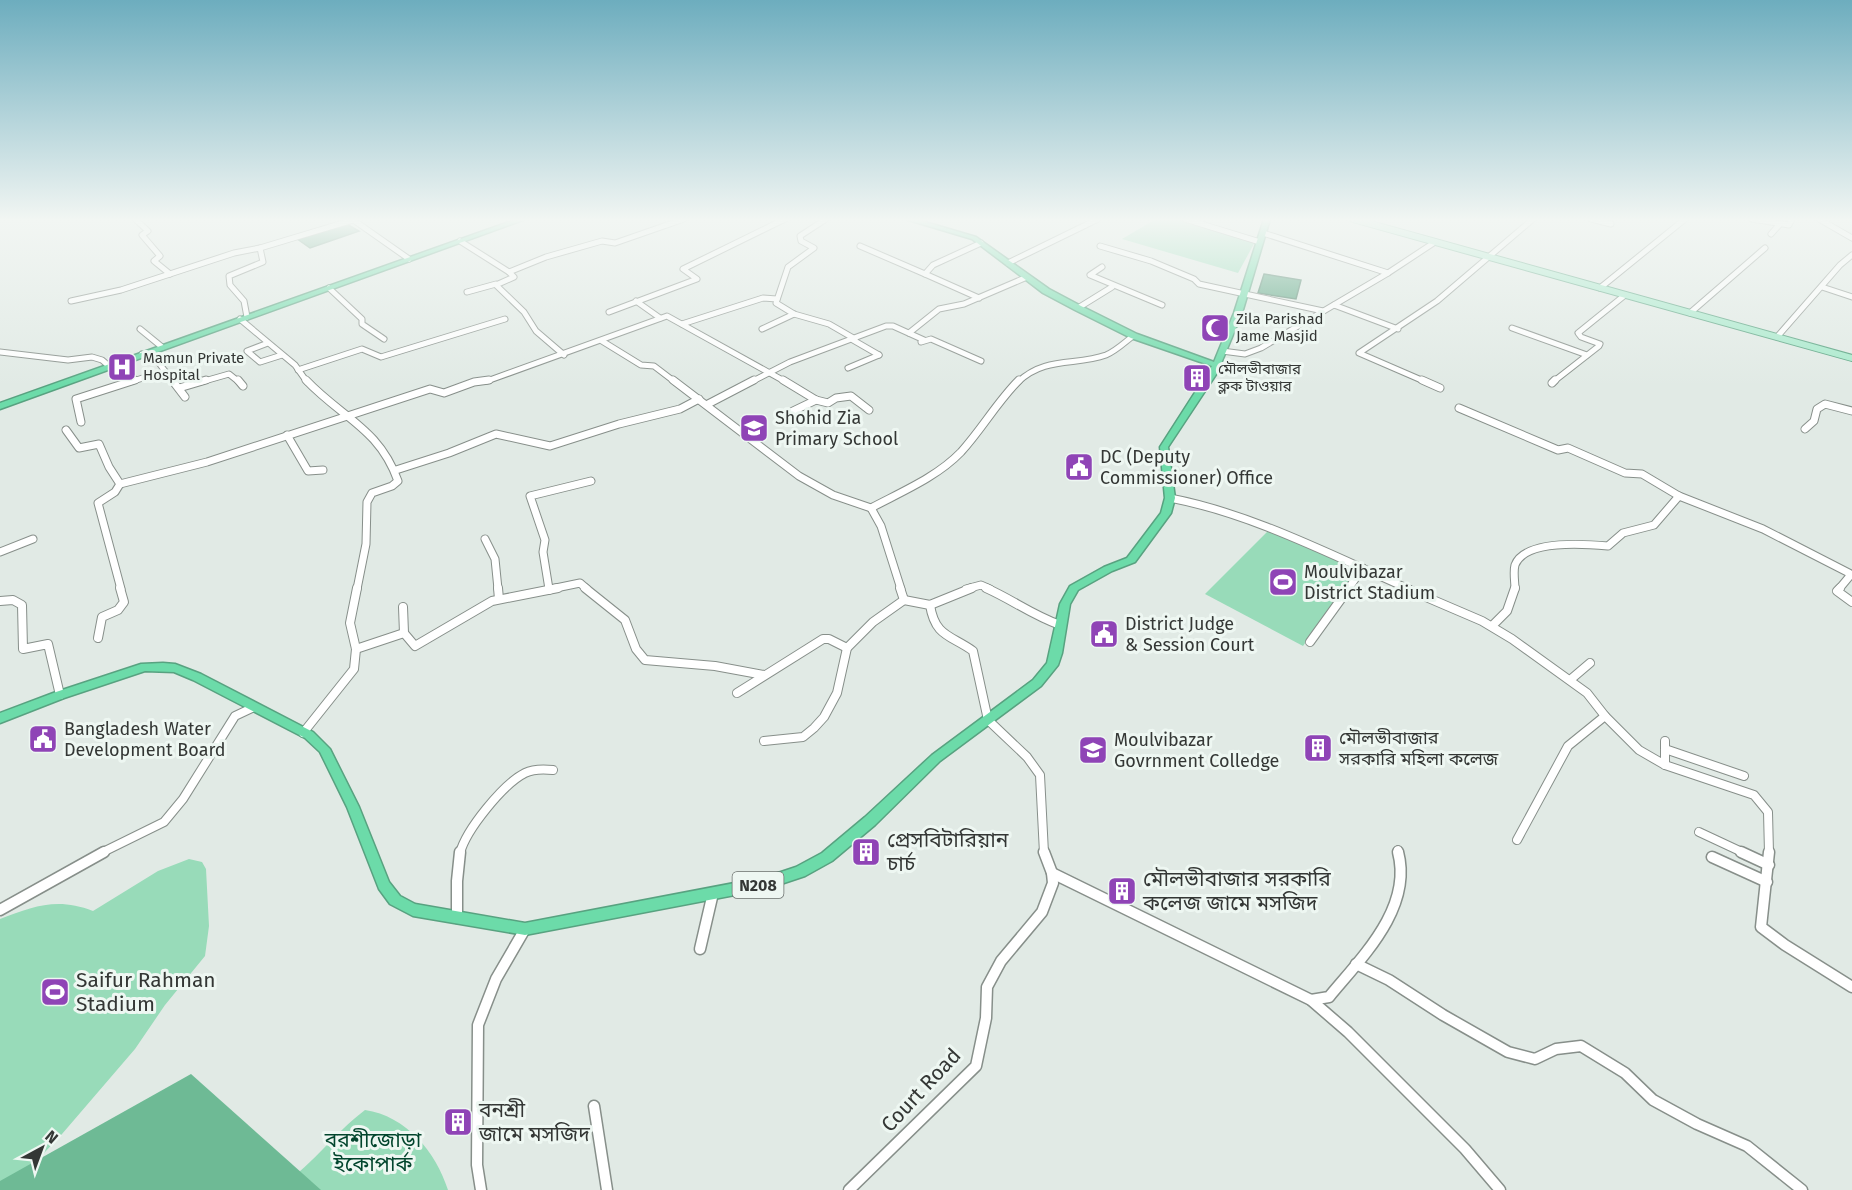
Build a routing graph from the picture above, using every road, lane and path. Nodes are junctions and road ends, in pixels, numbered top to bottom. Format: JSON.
{"nodes":[{"id":1,"x":168,"y":275,"type":"edge"},
{"id":2,"x":233,"y":275,"type":"edge"},
{"id":3,"x":366,"y":275,"type":"edge"},
{"id":4,"x":512,"y":275,"type":"edge"},
{"id":5,"x":691,"y":275,"type":"edge"},
{"id":6,"x":785,"y":275,"type":"edge"},
{"id":7,"x":926,"y":275,"type":"edge"},
{"id":8,"x":1024,"y":275,"type":"edge"},
{"id":9,"x":1091,"y":275,"type":"edge"},
{"id":10,"x":1183,"y":275,"type":"edge"},
{"id":11,"x":1250,"y":275,"type":"edge"},
{"id":12,"x":1385,"y":275,"type":"edge"},
{"id":13,"x":1468,"y":275,"type":"edge"},
{"id":14,"x":1554,"y":275,"type":"edge"},
{"id":15,"x":1617,"y":275,"type":"edge"},
{"id":16,"x":1734,"y":275,"type":"edge"},
{"id":17,"x":1832,"y":275,"type":"edge"},
{"id":18,"x":1027,"y":277,"type":"junction"},
{"id":19,"x":496,"y":284,"type":"junction"},
{"id":20,"x":1112,"y":287,"type":"junction"},
{"id":21,"x":1822,"y":287,"type":"junction"},
{"id":22,"x":329,"y":288,"type":"junction"},
{"id":23,"x":1600,"y":288,"type":"junction"},
{"id":24,"x":467,"y":292,"type":"dead end"},
{"id":25,"x":1625,"y":295,"type":"junction"},
{"id":26,"x":1243,"y":296,"type":"junction"},
{"id":27,"x":1852,"y":297,"type":"edge"},
{"id":28,"x":979,"y":298,"type":"junction"},
{"id":29,"x":777,"y":299,"type":"junction"},
{"id":30,"x":71,"y":301,"type":"dead end"},
{"id":31,"x":636,"y":301,"type":"junction"},
{"id":32,"x":1162,"y":305,"type":"dead end"},
{"id":33,"x":1334,"y":305,"type":"junction"},
{"id":34,"x":1078,"y":308,"type":"junction"},
{"id":35,"x":1323,"y":311,"type":"junction"},
{"id":36,"x":609,"y":312,"type":"dead end"},
{"id":37,"x":1690,"y":313,"type":"junction"},
{"id":38,"x":794,"y":314,"type":"junction"},
{"id":39,"x":243,"y":318,"type":"junction"},
{"id":40,"x":660,"y":318,"type":"junction"},
{"id":41,"x":505,"y":319,"type":"dead end"},
{"id":42,"x":682,"y":324,"type":"junction"},
{"id":43,"x":1512,"y":328,"type":"dead end"},
{"id":44,"x":140,"y":329,"type":"dead end"},
{"id":45,"x":762,"y":329,"type":"dead end"},
{"id":46,"x":1398,"y":329,"type":"junction"},
{"id":47,"x":909,"y":333,"type":"junction"},
{"id":48,"x":1133,"y":336,"type":"junction"},
{"id":49,"x":1776,"y":337,"type":"junction"},
{"id":50,"x":384,"y":339,"type":"dead end"},
{"id":51,"x":854,"y":339,"type":"junction"},
{"id":52,"x":602,"y":341,"type":"junction"},
{"id":53,"x":268,"y":343,"type":"junction"},
{"id":54,"x":162,"y":347,"type":"junction"},
{"id":55,"x":1222,"y":351,"type":"junction"},
{"id":56,"x":0,"y":352,"type":"edge"},
{"id":57,"x":142,"y":354,"type":"junction"},
{"id":58,"x":282,"y":355,"type":"junction"},
{"id":59,"x":564,"y":355,"type":"junction"},
{"id":60,"x":1587,"y":356,"type":"junction"},
{"id":61,"x":1852,"y":358,"type":"edge"},
{"id":62,"x":981,"y":361,"type":"dead end"},
{"id":63,"x":1216,"y":365,"type":"junction"},
{"id":64,"x":109,"y":366,"type":"junction"},
{"id":65,"x":848,"y":368,"type":"dead end"},
{"id":66,"x":298,"y":370,"type":"junction"},
{"id":67,"x":165,"y":371,"type":"junction"},
{"id":68,"x":769,"y":372,"type":"junction"},
{"id":69,"x":1552,"y":383,"type":"dead end"},
{"id":70,"x":243,"y":386,"type":"dead end"},
{"id":71,"x":179,"y":388,"type":"junction"},
{"id":72,"x":1440,"y":388,"type":"dead end"},
{"id":73,"x":184,"y":397,"type":"dead end"},
{"id":74,"x":699,"y":399,"type":"junction"},
{"id":75,"x":816,"y":400,"type":"junction"},
{"id":76,"x":708,"y":404,"type":"junction"},
{"id":77,"x":0,"y":406,"type":"edge"},
{"id":78,"x":1459,"y":408,"type":"dead end"},
{"id":79,"x":869,"y":411,"type":"dead end"},
{"id":80,"x":1852,"y":411,"type":"edge"},
{"id":81,"x":790,"y":412,"type":"dead end"},
{"id":82,"x":350,"y":416,"type":"junction"},
{"id":83,"x":81,"y":422,"type":"dead end"},
{"id":84,"x":1805,"y":429,"type":"dead end"},
{"id":85,"x":66,"y":430,"type":"dead end"},
{"id":86,"x":287,"y":435,"type":"junction"},
{"id":87,"x":323,"y":470,"type":"dead end"},
{"id":88,"x":396,"y":470,"type":"junction"},
{"id":89,"x":591,"y":481,"type":"dead end"},
{"id":90,"x":120,"y":484,"type":"junction"},
{"id":91,"x":1679,"y":496,"type":"junction"},
{"id":92,"x":1170,"y":498,"type":"junction"},
{"id":93,"x":872,"y":508,"type":"junction"},
{"id":94,"x":33,"y":539,"type":"dead end"},
{"id":95,"x":485,"y":539,"type":"dead end"},
{"id":96,"x":0,"y":552,"type":"edge"},
{"id":97,"x":1364,"y":568,"type":"junction"},
{"id":98,"x":549,"y":590,"type":"junction"},
{"id":99,"x":499,"y":599,"type":"junction"},
{"id":100,"x":904,"y":600,"type":"junction"},
{"id":101,"x":0,"y":601,"type":"edge"},
{"id":102,"x":1852,"y":602,"type":"edge"},
{"id":103,"x":930,"y":606,"type":"junction"},
{"id":104,"x":403,"y":607,"type":"dead end"},
{"id":105,"x":1060,"y":625,"type":"junction"},
{"id":106,"x":1492,"y":626,"type":"junction"},
{"id":107,"x":404,"y":633,"type":"junction"},
{"id":108,"x":98,"y":638,"type":"dead end"},
{"id":109,"x":1310,"y":642,"type":"dead end"},
{"id":110,"x":848,"y":648,"type":"junction"},
{"id":111,"x":356,"y":649,"type":"junction"},
{"id":112,"x":1590,"y":663,"type":"dead end"},
{"id":113,"x":764,"y":675,"type":"junction"},
{"id":114,"x":1570,"y":680,"type":"junction"},
{"id":115,"x":737,"y":693,"type":"dead end"},
{"id":116,"x":60,"y":695,"type":"junction"},
{"id":117,"x":252,"y":708,"type":"junction"},
{"id":118,"x":1605,"y":716,"type":"junction"},
{"id":119,"x":0,"y":718,"type":"edge"},
{"id":120,"x":988,"y":720,"type":"junction"},
{"id":121,"x":303,"y":733,"type":"junction"},
{"id":122,"x":764,"y":741,"type":"dead end"},
{"id":123,"x":1665,"y":765,"type":"junction"},
{"id":124,"x":553,"y":770,"type":"dead end"},
{"id":125,"x":1744,"y":776,"type":"dead end"},
{"id":126,"x":1699,"y":832,"type":"dead end"},
{"id":127,"x":1517,"y":840,"type":"dead end"},
{"id":128,"x":1398,"y":850,"type":"dead end"},
{"id":129,"x":1712,"y":857,"type":"dead end"},
{"id":130,"x":1769,"y":865,"type":"junction"},
{"id":131,"x":1052,"y":873,"type":"junction"},
{"id":132,"x":1767,"y":882,"type":"junction"},
{"id":133,"x":713,"y":893,"type":"junction"},
{"id":134,"x":0,"y":910,"type":"edge"},
{"id":135,"x":457,"y":918,"type":"junction"},
{"id":136,"x":525,"y":929,"type":"junction"},
{"id":137,"x":700,"y":949,"type":"dead end"},
{"id":138,"x":1356,"y":964,"type":"junction"},
{"id":139,"x":1852,"y":987,"type":"edge"},
{"id":140,"x":1311,"y":1000,"type":"junction"},
{"id":141,"x":594,"y":1106,"type":"dead end"},
{"id":142,"x":481,"y":1190,"type":"edge"},
{"id":143,"x":607,"y":1190,"type":"edge"},
{"id":144,"x":849,"y":1190,"type":"edge"},
{"id":145,"x":1500,"y":1190,"type":"edge"},
{"id":146,"x":1802,"y":1190,"type":"edge"}],
"edges":[{"from":1,"to":30,"type":"street"},
{"from":2,"to":39,"type":"street"},
{"from":3,"to":22,"type":"highway"},
{"from":4,"to":19,"type":"street"},
{"from":5,"to":31,"type":"street"},
{"from":6,"to":29,"type":"street"},
{"from":7,"to":28,"type":"street"},
{"from":8,"to":18,"type":"highway"},
{"from":9,"to":20,"type":"street"},
{"from":10,"to":26,"type":"street"},
{"from":11,"to":26,"type":"highway"},
{"from":12,"to":33,"type":"street"},
{"from":13,"to":46,"type":"street"},
{"from":14,"to":23,"type":"main road"},
{"from":15,"to":23,"type":"street"},
{"from":16,"to":37,"type":"street"},
{"from":17,"to":21,"type":"street"},
{"from":18,"to":28,"type":"street"},
{"from":18,"to":34,"type":"highway"},
{"from":19,"to":24,"type":"street"},
{"from":19,"to":59,"type":"street"},
{"from":20,"to":32,"type":"street"},
{"from":20,"to":34,"type":"street"},
{"from":21,"to":27,"type":"street"},
{"from":21,"to":49,"type":"street"},
{"from":22,"to":39,"type":"highway"},
{"from":22,"to":50,"type":"street"},
{"from":23,"to":25,"type":"main road"},
{"from":25,"to":37,"type":"main road"},
{"from":25,"to":60,"type":"street"},
{"from":26,"to":35,"type":"street"},
{"from":26,"to":55,"type":"highway"},
{"from":28,"to":47,"type":"street"},
{"from":29,"to":38,"type":"street"},
{"from":29,"to":42,"type":"street"},
{"from":31,"to":36,"type":"street"},
{"from":31,"to":40,"type":"street"},
{"from":33,"to":35,"type":"street"},
{"from":33,"to":46,"type":"street"},
{"from":34,"to":48,"type":"highway"},
{"from":35,"to":55,"type":"street"},
{"from":37,"to":49,"type":"main road"},
{"from":38,"to":45,"type":"street"},
{"from":38,"to":51,"type":"street"},
{"from":39,"to":53,"type":"street"},
{"from":39,"to":54,"type":"highway"},
{"from":40,"to":42,"type":"street"},
{"from":40,"to":52,"type":"street"},
{"from":41,"to":66,"type":"street"},
{"from":42,"to":68,"type":"street"},
{"from":43,"to":60,"type":"street"},
{"from":44,"to":54,"type":"street"},
{"from":46,"to":72,"type":"street"},
{"from":47,"to":51,"type":"street"},
{"from":47,"to":62,"type":"street"},
{"from":48,"to":63,"type":"highway"},
{"from":48,"to":93,"type":"street"},
{"from":49,"to":61,"type":"main road"},
{"from":51,"to":65,"type":"street"},
{"from":51,"to":68,"type":"street"},
{"from":52,"to":59,"type":"street"},
{"from":52,"to":74,"type":"street"},
{"from":53,"to":58,"type":"street"},
{"from":53,"to":58,"type":"street"},
{"from":54,"to":57,"type":"highway"},
{"from":55,"to":63,"type":"highway"},
{"from":56,"to":64,"type":"street"},
{"from":57,"to":64,"type":"highway"},
{"from":57,"to":67,"type":"street"},
{"from":58,"to":66,"type":"street"},
{"from":59,"to":82,"type":"street"},
{"from":60,"to":69,"type":"street"},
{"from":63,"to":92,"type":"highway"},
{"from":64,"to":77,"type":"highway"},
{"from":66,"to":82,"type":"street"},
{"from":67,"to":71,"type":"street"},
{"from":67,"to":83,"type":"street"},
{"from":68,"to":75,"type":"street"},
{"from":68,"to":76,"type":"street"},
{"from":70,"to":71,"type":"street"},
{"from":71,"to":73,"type":"street"},
{"from":74,"to":76,"type":"street"},
{"from":74,"to":88,"type":"street"},
{"from":75,"to":79,"type":"street"},
{"from":75,"to":81,"type":"street"},
{"from":76,"to":93,"type":"street"},
{"from":78,"to":91,"type":"street"},
{"from":80,"to":84,"type":"street"},
{"from":82,"to":86,"type":"street"},
{"from":82,"to":88,"type":"street"},
{"from":85,"to":90,"type":"street"},
{"from":86,"to":87,"type":"street"},
{"from":86,"to":90,"type":"street"},
{"from":88,"to":111,"type":"street"},
{"from":89,"to":98,"type":"street"},
{"from":90,"to":108,"type":"street"},
{"from":91,"to":102,"type":"street"},
{"from":91,"to":106,"type":"street"},
{"from":92,"to":97,"type":"street"},
{"from":92,"to":105,"type":"highway","number":"N208"},
{"from":93,"to":100,"type":"street"},
{"from":94,"to":96,"type":"street"},
{"from":95,"to":99,"type":"street"},
{"from":97,"to":106,"type":"street"},
{"from":97,"to":109,"type":"street"},
{"from":98,"to":99,"type":"street"},
{"from":98,"to":113,"type":"street"},
{"from":99,"to":107,"type":"street"},
{"from":100,"to":103,"type":"street"},
{"from":100,"to":110,"type":"street"},
{"from":101,"to":116,"type":"street"},
{"from":103,"to":105,"type":"street"},
{"from":103,"to":120,"type":"street"},
{"from":104,"to":107,"type":"street"},
{"from":105,"to":120,"type":"highway","number":"N208"},
{"from":106,"to":114,"type":"street"},
{"from":107,"to":111,"type":"street"},
{"from":110,"to":113,"type":"street"},
{"from":110,"to":122,"type":"street"},
{"from":111,"to":121,"type":"street"},
{"from":112,"to":114,"type":"street"},
{"from":113,"to":115,"type":"street"},
{"from":114,"to":118,"type":"street"},
{"from":116,"to":117,"type":"highway","number":"N208"},
{"from":116,"to":119,"type":"highway","number":"N208"},
{"from":117,"to":121,"type":"highway","number":"N208"},
{"from":117,"to":134,"type":"street"},
{"from":118,"to":123,"type":"street"},
{"from":118,"to":127,"type":"street"},
{"from":120,"to":131,"type":"street"},
{"from":120,"to":133,"type":"highway","number":"N208"},
{"from":121,"to":135,"type":"highway","number":"N208"},
{"from":123,"to":125,"type":"street"},
{"from":123,"to":130,"type":"street"},
{"from":124,"to":135,"type":"street"},
{"from":126,"to":130,"type":"street"},
{"from":128,"to":138,"type":"street"},
{"from":129,"to":132,"type":"street"},
{"from":130,"to":132,"type":"street"},
{"from":131,"to":140,"type":"street"},
{"from":131,"to":144,"type":"street","name":"Court Road"},
{"from":132,"to":139,"type":"street"},
{"from":133,"to":136,"type":"highway","number":"N208"},
{"from":133,"to":137,"type":"street"},
{"from":135,"to":136,"type":"highway","number":"N208"},
{"from":136,"to":142,"type":"street"},
{"from":138,"to":140,"type":"street"},
{"from":138,"to":146,"type":"street"},
{"from":140,"to":145,"type":"street"},
{"from":141,"to":143,"type":"street"}]}
